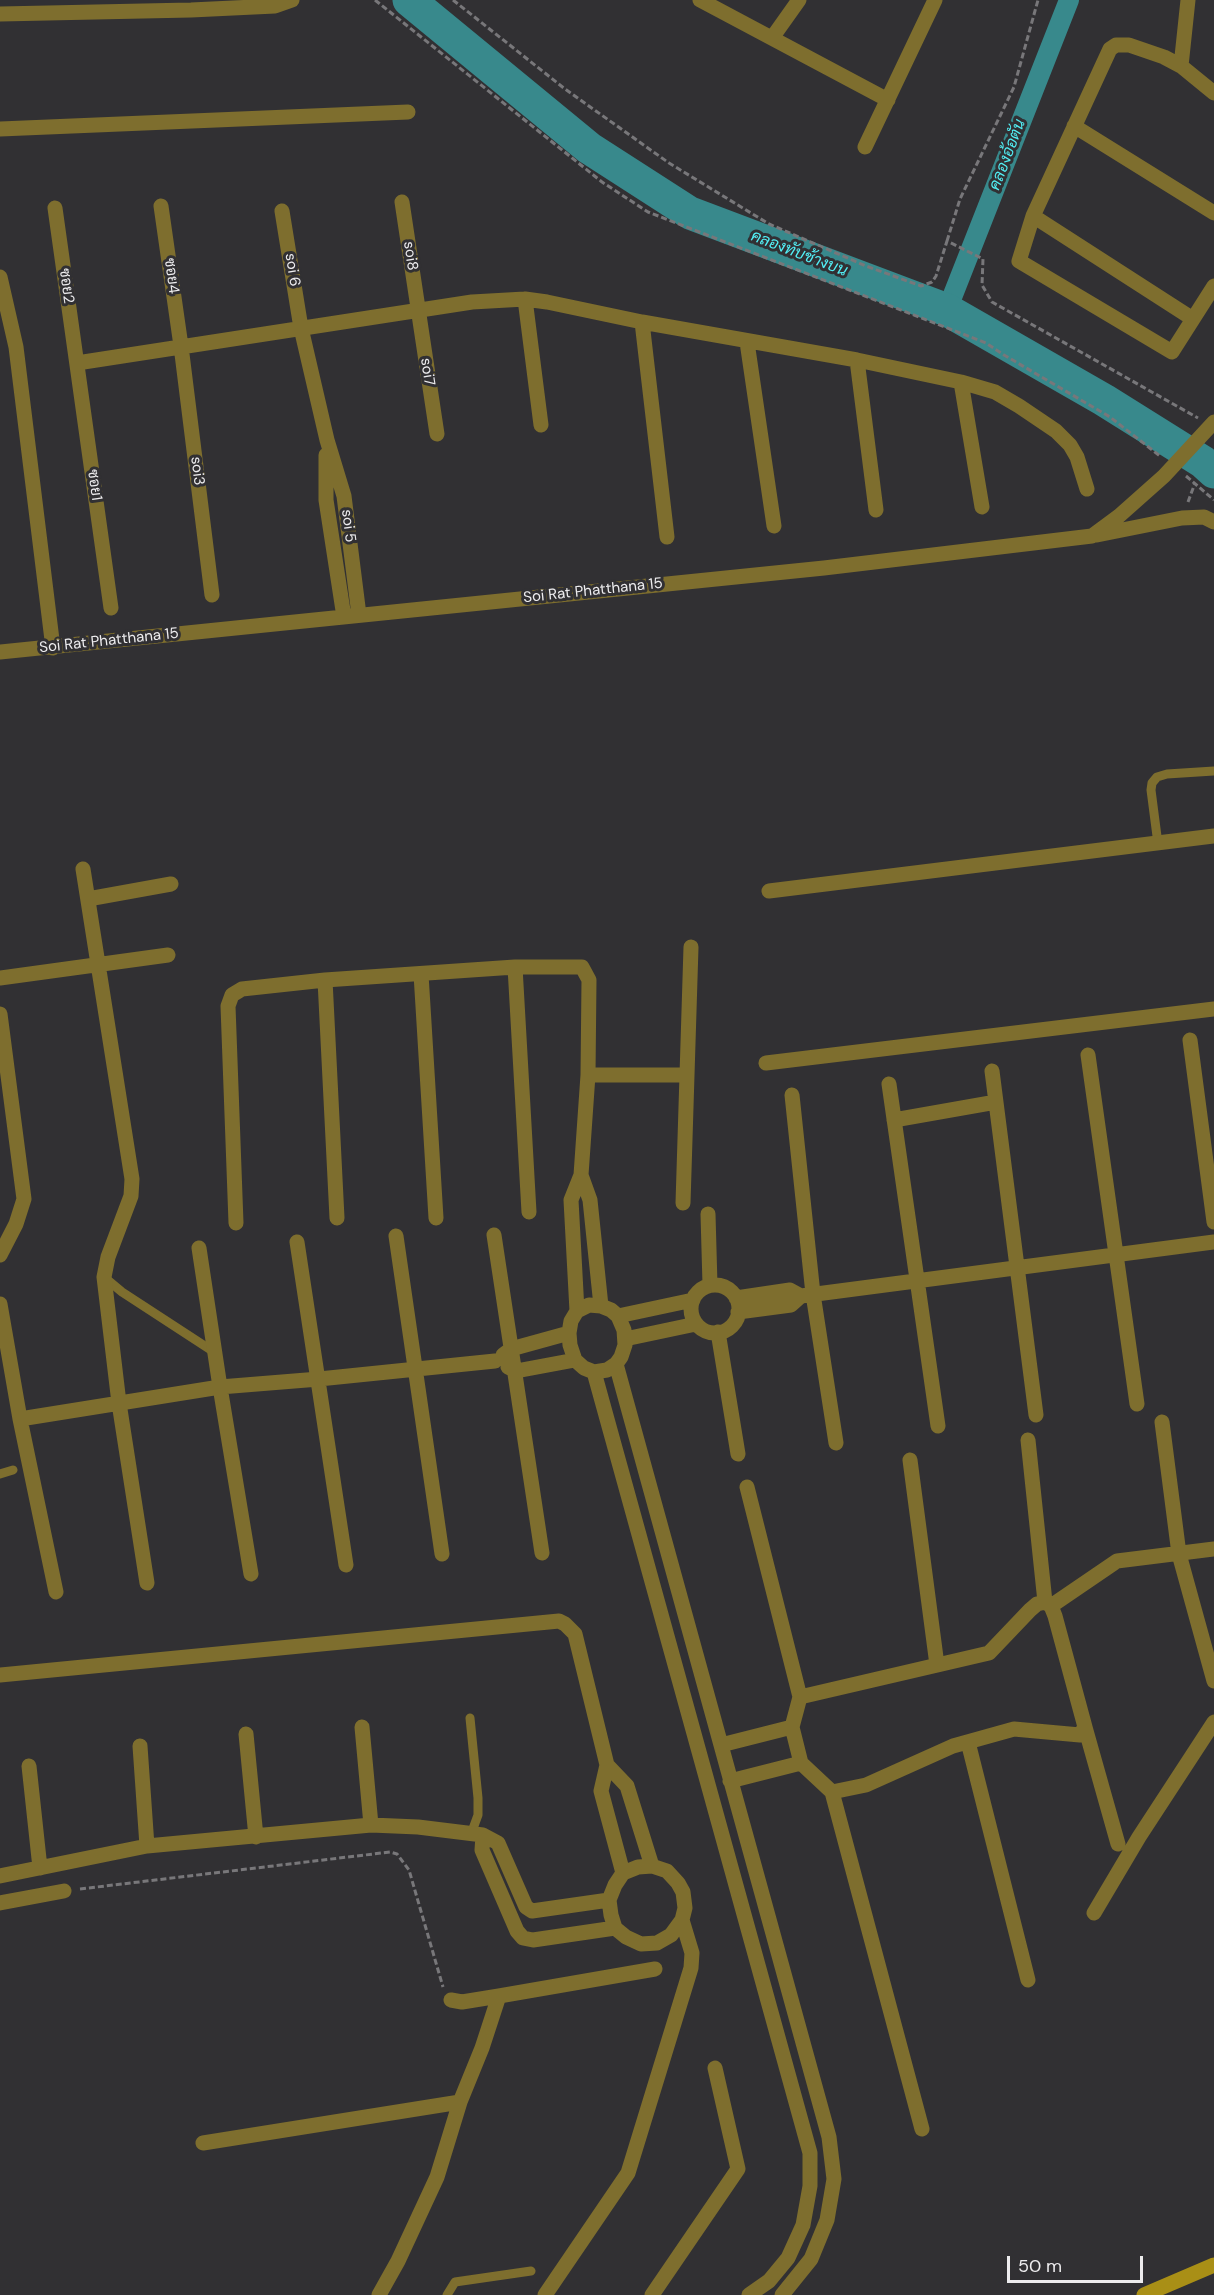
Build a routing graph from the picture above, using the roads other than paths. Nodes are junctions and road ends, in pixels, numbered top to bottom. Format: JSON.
{"nodes":[{"id":1,"x":292,"y":0,"type":"edge"},
{"id":2,"x":700,"y":0,"type":"edge"},
{"id":3,"x":799,"y":0,"type":"edge"},
{"id":4,"x":934,"y":0,"type":"edge"},
{"id":5,"x":1188,"y":0,"type":"edge"},
{"id":6,"x":0,"y":14,"type":"edge"},
{"id":7,"x":772,"y":38,"type":"junction"},
{"id":8,"x":1181,"y":66,"type":"junction"},
{"id":9,"x":1214,"y":93,"type":"edge"},
{"id":10,"x":888,"y":100,"type":"junction"},
{"id":11,"x":408,"y":112,"type":"dead end"},
{"id":12,"x":1074,"y":126,"type":"junction"},
{"id":13,"x":0,"y":129,"type":"edge"},
{"id":14,"x":865,"y":147,"type":"dead end"},
{"id":15,"x":402,"y":202,"type":"dead end"},
{"id":16,"x":161,"y":206,"type":"dead end"},
{"id":17,"x":55,"y":208,"type":"dead end"},
{"id":18,"x":282,"y":212,"type":"dead end"},
{"id":19,"x":1214,"y":213,"type":"edge"},
{"id":20,"x":1033,"y":216,"type":"junction"},
{"id":21,"x":0,"y":277,"type":"edge"},
{"id":22,"x":1214,"y":285,"type":"edge"},
{"id":23,"x":525,"y":299,"type":"junction"},
{"id":24,"x":417,"y":310,"type":"junction"},
{"id":25,"x":1193,"y":319,"type":"junction"},
{"id":26,"x":642,"y":322,"type":"junction"},
{"id":27,"x":301,"y":328,"type":"junction"},
{"id":28,"x":747,"y":342,"type":"junction"},
{"id":29,"x":181,"y":346,"type":"junction"},
{"id":30,"x":16,"y":347,"type":"junction"},
{"id":31,"x":0,"y":349,"type":"edge"},
{"id":32,"x":857,"y":360,"type":"junction"},
{"id":33,"x":76,"y":363,"type":"junction"},
{"id":34,"x":961,"y":382,"type":"junction"},
{"id":35,"x":1210,"y":423,"type":"edge"},
{"id":36,"x":541,"y":425,"type":"dead end"},
{"id":37,"x":437,"y":434,"type":"dead end"},
{"id":38,"x":327,"y":440,"type":"junction"},
{"id":39,"x":1087,"y":489,"type":"dead end"},
{"id":40,"x":982,"y":507,"type":"dead end"},
{"id":41,"x":876,"y":510,"type":"dead end"},
{"id":42,"x":1214,"y":522,"type":"edge"},
{"id":43,"x":774,"y":526,"type":"dead end"},
{"id":44,"x":1092,"y":536,"type":"junction"},
{"id":45,"x":667,"y":537,"type":"dead end"},
{"id":46,"x":212,"y":595,"type":"dead end"},
{"id":47,"x":111,"y":608,"type":"dead end"},
{"id":48,"x":359,"y":615,"type":"junction"},
{"id":49,"x":344,"y":617,"type":"junction"},
{"id":50,"x":52,"y":648,"type":"junction"},
{"id":51,"x":0,"y":652,"type":"edge"},
{"id":52,"x":1214,"y":771,"type":"edge"},
{"id":53,"x":1214,"y":836,"type":"edge"},
{"id":54,"x":1158,"y":844,"type":"junction"},
{"id":55,"x":83,"y":869,"type":"dead end"},
{"id":56,"x":171,"y":884,"type":"dead end"},
{"id":57,"x":769,"y":891,"type":"dead end"},
{"id":58,"x":88,"y":899,"type":"junction"},
{"id":59,"x":691,"y":947,"type":"dead end"},
{"id":60,"x":168,"y":955,"type":"dead end"},
{"id":61,"x":98,"y":964,"type":"junction"},
{"id":62,"x":514,"y":967,"type":"junction"},
{"id":63,"x":421,"y":974,"type":"junction"},
{"id":64,"x":0,"y":978,"type":"edge"},
{"id":65,"x":325,"y":980,"type":"junction"},
{"id":66,"x":1214,"y":1009,"type":"edge"},
{"id":67,"x":0,"y":1014,"type":"edge"},
{"id":68,"x":1190,"y":1040,"type":"dead end"},
{"id":69,"x":1088,"y":1055,"type":"dead end"},
{"id":70,"x":766,"y":1063,"type":"dead end"},
{"id":71,"x":992,"y":1071,"type":"dead end"},
{"id":72,"x":588,"y":1075,"type":"junction"},
{"id":73,"x":687,"y":1075,"type":"junction"},
{"id":74,"x":889,"y":1084,"type":"dead end"},
{"id":75,"x":792,"y":1095,"type":"dead end"},
{"id":76,"x":996,"y":1102,"type":"junction"},
{"id":77,"x":894,"y":1120,"type":"junction"},
{"id":78,"x":581,"y":1175,"type":"junction"},
{"id":79,"x":683,"y":1203,"type":"dead end"},
{"id":80,"x":529,"y":1212,"type":"dead end"},
{"id":81,"x":708,"y":1214,"type":"dead end"},
{"id":82,"x":337,"y":1218,"type":"dead end"},
{"id":83,"x":436,"y":1218,"type":"dead end"},
{"id":84,"x":1214,"y":1222,"type":"edge"},
{"id":85,"x":236,"y":1223,"type":"dead end"},
{"id":86,"x":494,"y":1235,"type":"dead end"},
{"id":87,"x":396,"y":1236,"type":"dead end"},
{"id":88,"x":297,"y":1242,"type":"dead end"},
{"id":89,"x":1214,"y":1242,"type":"edge"},
{"id":90,"x":199,"y":1248,"type":"dead end"},
{"id":91,"x":0,"y":1255,"type":"edge"},
{"id":92,"x":1116,"y":1255,"type":"junction"},
{"id":93,"x":1017,"y":1268,"type":"junction"},
{"id":94,"x":104,"y":1277,"type":"junction"},
{"id":95,"x":917,"y":1281,"type":"junction"},
{"id":96,"x":710,"y":1286,"type":"junction"},
{"id":97,"x":807,"y":1295,"type":"junction"},
{"id":98,"x":693,"y":1300,"type":"junction"},
{"id":99,"x":0,"y":1304,"type":"edge"},
{"id":100,"x":737,"y":1305,"type":"junction"},
{"id":101,"x":602,"y":1306,"type":"junction"},
{"id":102,"x":578,"y":1311,"type":"junction"},
{"id":103,"x":618,"y":1316,"type":"junction"},
{"id":104,"x":696,"y":1324,"type":"junction"},
{"id":105,"x":718,"y":1332,"type":"junction"},
{"id":106,"x":568,"y":1333,"type":"junction"},
{"id":107,"x":624,"y":1339,"type":"junction"},
{"id":108,"x":511,"y":1349,"type":"junction"},
{"id":109,"x":214,"y":1352,"type":"junction"},
{"id":110,"x":575,"y":1360,"type":"junction"},
{"id":111,"x":495,"y":1361,"type":"junction"},
{"id":112,"x":616,"y":1364,"type":"junction"},
{"id":113,"x":415,"y":1369,"type":"junction"},
{"id":114,"x":516,"y":1371,"type":"junction"},
{"id":115,"x":594,"y":1372,"type":"junction"},
{"id":116,"x":319,"y":1379,"type":"junction"},
{"id":117,"x":219,"y":1387,"type":"junction"},
{"id":118,"x":119,"y":1403,"type":"junction"},
{"id":119,"x":1137,"y":1404,"type":"dead end"},
{"id":120,"x":1036,"y":1415,"type":"dead end"},
{"id":121,"x":20,"y":1419,"type":"junction"},
{"id":122,"x":1162,"y":1422,"type":"dead end"},
{"id":123,"x":938,"y":1426,"type":"dead end"},
{"id":124,"x":1028,"y":1440,"type":"dead end"},
{"id":125,"x":836,"y":1443,"type":"dead end"},
{"id":126,"x":738,"y":1454,"type":"dead end"},
{"id":127,"x":910,"y":1460,"type":"dead end"},
{"id":128,"x":13,"y":1470,"type":"dead end"},
{"id":129,"x":0,"y":1474,"type":"edge"},
{"id":130,"x":747,"y":1486,"type":"dead end"},
{"id":131,"x":1214,"y":1549,"type":"edge"},
{"id":132,"x":542,"y":1553,"type":"dead end"},
{"id":133,"x":442,"y":1554,"type":"dead end"},
{"id":134,"x":1179,"y":1554,"type":"junction"},
{"id":135,"x":346,"y":1565,"type":"dead end"},
{"id":136,"x":251,"y":1574,"type":"dead end"},
{"id":137,"x":147,"y":1583,"type":"dead end"},
{"id":138,"x":56,"y":1592,"type":"dead end"},
{"id":139,"x":1048,"y":1604,"type":"junction"},
{"id":140,"x":937,"y":1665,"type":"junction"},
{"id":141,"x":0,"y":1676,"type":"edge"},
{"id":142,"x":1214,"y":1681,"type":"edge"},
{"id":143,"x":800,"y":1697,"type":"junction"},
{"id":144,"x":470,"y":1718,"type":"dead end"},
{"id":145,"x":1214,"y":1722,"type":"edge"},
{"id":146,"x":362,"y":1726,"type":"dead end"},
{"id":147,"x":792,"y":1727,"type":"junction"},
{"id":148,"x":1085,"y":1727,"type":"junction"},
{"id":149,"x":246,"y":1734,"type":"dead end"},
{"id":150,"x":968,"y":1742,"type":"junction"},
{"id":151,"x":140,"y":1746,"type":"dead end"},
{"id":152,"x":723,"y":1751,"type":"junction"},
{"id":153,"x":703,"y":1762,"type":"junction"},
{"id":154,"x":801,"y":1763,"type":"junction"},
{"id":155,"x":607,"y":1765,"type":"junction"},
{"id":156,"x":29,"y":1766,"type":"dead end"},
{"id":157,"x":730,"y":1781,"type":"junction"},
{"id":158,"x":832,"y":1792,"type":"junction"},
{"id":159,"x":371,"y":1825,"type":"junction"},
{"id":160,"x":477,"y":1834,"type":"junction"},
{"id":161,"x":256,"y":1837,"type":"junction"},
{"id":162,"x":1118,"y":1844,"type":"dead end"},
{"id":163,"x":147,"y":1846,"type":"junction"},
{"id":164,"x":652,"y":1866,"type":"junction"},
{"id":165,"x":40,"y":1868,"type":"junction"},
{"id":166,"x":623,"y":1873,"type":"junction"},
{"id":167,"x":0,"y":1876,"type":"edge"},
{"id":168,"x":64,"y":1891,"type":"road end"},
{"id":169,"x":609,"y":1900,"type":"junction"},
{"id":170,"x":0,"y":1903,"type":"edge"},
{"id":171,"x":1094,"y":1913,"type":"dead end"},
{"id":172,"x":682,"y":1920,"type":"junction"},
{"id":173,"x":615,"y":1928,"type":"junction"},
{"id":174,"x":655,"y":1969,"type":"dead end"},
{"id":175,"x":1028,"y":1980,"type":"dead end"},
{"id":176,"x":499,"y":1996,"type":"junction"},
{"id":177,"x":451,"y":2000,"type":"road end"},
{"id":178,"x":715,"y":2068,"type":"dead end"},
{"id":179,"x":460,"y":2102,"type":"junction"},
{"id":180,"x":922,"y":2129,"type":"dead end"},
{"id":181,"x":203,"y":2143,"type":"dead end"},
{"id":182,"x":1214,"y":2265,"type":"edge"},
{"id":183,"x":531,"y":2271,"type":"dead end"},
{"id":184,"x":379,"y":2295,"type":"edge"},
{"id":185,"x":447,"y":2295,"type":"edge"},
{"id":186,"x":545,"y":2295,"type":"edge"},
{"id":187,"x":652,"y":2295,"type":"edge"},
{"id":188,"x":749,"y":2295,"type":"edge"},
{"id":189,"x":782,"y":2295,"type":"edge"},
{"id":190,"x":1144,"y":2295,"type":"edge"}],
"edges":[{"from":1,"to":6,"type":"street"},
{"from":2,"to":7,"type":"street"},
{"from":3,"to":7,"type":"street"},
{"from":4,"to":10,"type":"street"},
{"from":5,"to":8,"type":"street"},
{"from":7,"to":10,"type":"street"},
{"from":8,"to":9,"type":"street"},
{"from":8,"to":12,"type":"street"},
{"from":10,"to":14,"type":"street"},
{"from":11,"to":13,"type":"street"},
{"from":12,"to":19,"type":"street"},
{"from":12,"to":20,"type":"street"},
{"from":15,"to":24,"type":"street","name":"soi8"},
{"from":16,"to":29,"type":"street","name":"ซอย4"},
{"from":17,"to":33,"type":"street","name":"ซอย2"},
{"from":18,"to":27,"type":"street","name":"soi 6"},
{"from":20,"to":25,"type":"street"},
{"from":20,"to":25,"type":"street"},
{"from":21,"to":30,"type":"street"},
{"from":22,"to":25,"type":"street"},
{"from":23,"to":24,"type":"street"},
{"from":23,"to":26,"type":"street"},
{"from":23,"to":36,"type":"street"},
{"from":24,"to":27,"type":"street"},
{"from":24,"to":37,"type":"street","name":"soi7"},
{"from":26,"to":28,"type":"street"},
{"from":26,"to":45,"type":"street"},
{"from":27,"to":29,"type":"street"},
{"from":27,"to":38,"type":"street","name":"soi 5"},
{"from":28,"to":32,"type":"street"},
{"from":28,"to":43,"type":"street"},
{"from":29,"to":33,"type":"street"},
{"from":29,"to":46,"type":"street","name":"soi3"},
{"from":30,"to":31,"type":"street"},
{"from":30,"to":50,"type":"street"},
{"from":32,"to":34,"type":"street"},
{"from":32,"to":41,"type":"street"},
{"from":33,"to":47,"type":"street","name":"ซอย1"},
{"from":34,"to":39,"type":"street"},
{"from":34,"to":40,"type":"street"},
{"from":35,"to":44,"type":"street","name":"Soi Rat Phatthana 15"},
{"from":38,"to":48,"type":"street","name":"soi 5"},
{"from":38,"to":49,"type":"street","name":"soi 5"},
{"from":42,"to":44,"type":"street"},
{"from":44,"to":48,"type":"street","name":"Soi Rat Phatthana 15"},
{"from":48,"to":49,"type":"street","name":"Soi Rat Phatthana 15"},
{"from":49,"to":50,"type":"street","name":"Soi Rat Phatthana 15"},
{"from":50,"to":51,"type":"street","name":"Soi Rat Phatthana 15"},
{"from":52,"to":54,"type":"lane"},
{"from":53,"to":54,"type":"street"},
{"from":54,"to":57,"type":"street"},
{"from":55,"to":58,"type":"street"},
{"from":56,"to":58,"type":"street"},
{"from":58,"to":61,"type":"street"},
{"from":59,"to":73,"type":"street"},
{"from":60,"to":61,"type":"street"},
{"from":61,"to":64,"type":"street"},
{"from":61,"to":94,"type":"street"},
{"from":62,"to":63,"type":"street"},
{"from":62,"to":72,"type":"street"},
{"from":62,"to":80,"type":"street"},
{"from":63,"to":65,"type":"street"},
{"from":63,"to":83,"type":"street"},
{"from":65,"to":82,"type":"street"},
{"from":65,"to":85,"type":"street"},
{"from":66,"to":70,"type":"street"},
{"from":67,"to":91,"type":"street"},
{"from":68,"to":84,"type":"street"},
{"from":69,"to":92,"type":"street"},
{"from":71,"to":76,"type":"street"},
{"from":72,"to":73,"type":"street"},
{"from":72,"to":78,"type":"street"},
{"from":73,"to":79,"type":"street"},
{"from":74,"to":77,"type":"street"},
{"from":75,"to":97,"type":"street"},
{"from":76,"to":77,"type":"street"},
{"from":76,"to":93,"type":"street"},
{"from":77,"to":95,"type":"street"},
{"from":78,"to":101,"type":"street"},
{"from":78,"to":102,"type":"street"},
{"from":81,"to":96,"type":"street"},
{"from":86,"to":108,"type":"street"},
{"from":87,"to":113,"type":"street"},
{"from":88,"to":116,"type":"street"},
{"from":89,"to":92,"type":"street"},
{"from":90,"to":109,"type":"street"},
{"from":92,"to":93,"type":"street"},
{"from":92,"to":119,"type":"street"},
{"from":93,"to":95,"type":"street"},
{"from":93,"to":120,"type":"street"},
{"from":94,"to":109,"type":"lane"},
{"from":94,"to":118,"type":"street"},
{"from":95,"to":97,"type":"street"},
{"from":95,"to":123,"type":"street"},
{"from":96,"to":98,"type":"street"},
{"from":96,"to":100,"type":"street"},
{"from":97,"to":100,"type":"street"},
{"from":97,"to":125,"type":"street"},
{"from":98,"to":103,"type":"street"},
{"from":98,"to":104,"type":"street"},
{"from":99,"to":121,"type":"street"},
{"from":100,"to":105,"type":"street"},
{"from":101,"to":102,"type":"street"},
{"from":101,"to":103,"type":"street"},
{"from":102,"to":106,"type":"street"},
{"from":103,"to":107,"type":"street"},
{"from":104,"to":105,"type":"street"},
{"from":104,"to":107,"type":"street"},
{"from":105,"to":126,"type":"street"},
{"from":106,"to":108,"type":"street"},
{"from":106,"to":110,"type":"street"},
{"from":107,"to":112,"type":"street"},
{"from":108,"to":111,"type":"street"},
{"from":108,"to":114,"type":"street"},
{"from":109,"to":117,"type":"street"},
{"from":110,"to":114,"type":"street"},
{"from":110,"to":115,"type":"street"},
{"from":111,"to":113,"type":"street"},
{"from":111,"to":114,"type":"street"},
{"from":112,"to":115,"type":"street"},
{"from":112,"to":152,"type":"street"},
{"from":113,"to":116,"type":"street"},
{"from":113,"to":133,"type":"street"},
{"from":114,"to":132,"type":"street"},
{"from":115,"to":153,"type":"street"},
{"from":116,"to":117,"type":"street"},
{"from":116,"to":135,"type":"street"},
{"from":117,"to":118,"type":"street"},
{"from":117,"to":136,"type":"street"},
{"from":118,"to":121,"type":"street"},
{"from":118,"to":137,"type":"street"},
{"from":121,"to":138,"type":"street"},
{"from":122,"to":134,"type":"street"},
{"from":124,"to":139,"type":"street"},
{"from":127,"to":140,"type":"street"},
{"from":128,"to":129,"type":"lane"},
{"from":130,"to":143,"type":"street"},
{"from":131,"to":134,"type":"street"},
{"from":134,"to":139,"type":"street"},
{"from":134,"to":142,"type":"street"},
{"from":139,"to":140,"type":"street"},
{"from":139,"to":148,"type":"street"},
{"from":140,"to":143,"type":"street"},
{"from":141,"to":155,"type":"street"},
{"from":143,"to":147,"type":"street"},
{"from":144,"to":160,"type":"lane"},
{"from":145,"to":171,"type":"street"},
{"from":146,"to":159,"type":"street"},
{"from":147,"to":152,"type":"street"},
{"from":147,"to":154,"type":"street"},
{"from":148,"to":150,"type":"street"},
{"from":148,"to":162,"type":"street"},
{"from":149,"to":161,"type":"street"},
{"from":150,"to":158,"type":"street"},
{"from":150,"to":175,"type":"street"},
{"from":151,"to":163,"type":"street"},
{"from":152,"to":153,"type":"street"},
{"from":152,"to":157,"type":"street"},
{"from":153,"to":188,"type":"street"},
{"from":154,"to":157,"type":"street"},
{"from":154,"to":158,"type":"street"},
{"from":155,"to":164,"type":"street"},
{"from":155,"to":166,"type":"street"},
{"from":156,"to":165,"type":"street"},
{"from":157,"to":189,"type":"street"},
{"from":158,"to":180,"type":"street"},
{"from":159,"to":160,"type":"street"},
{"from":159,"to":161,"type":"street"},
{"from":160,"to":169,"type":"street"},
{"from":160,"to":173,"type":"street"},
{"from":161,"to":163,"type":"street"},
{"from":163,"to":165,"type":"street"},
{"from":164,"to":166,"type":"street"},
{"from":164,"to":172,"type":"street"},
{"from":165,"to":167,"type":"street"},
{"from":166,"to":169,"type":"street"},
{"from":168,"to":170,"type":"street"},
{"from":169,"to":173,"type":"street"},
{"from":172,"to":173,"type":"street"},
{"from":172,"to":186,"type":"street"},
{"from":174,"to":176,"type":"street"},
{"from":176,"to":177,"type":"street"},
{"from":176,"to":179,"type":"street"},
{"from":178,"to":187,"type":"street"},
{"from":179,"to":181,"type":"street"},
{"from":179,"to":184,"type":"street"},
{"from":182,"to":190,"type":"main road"},
{"from":183,"to":185,"type":"lane"}]}
